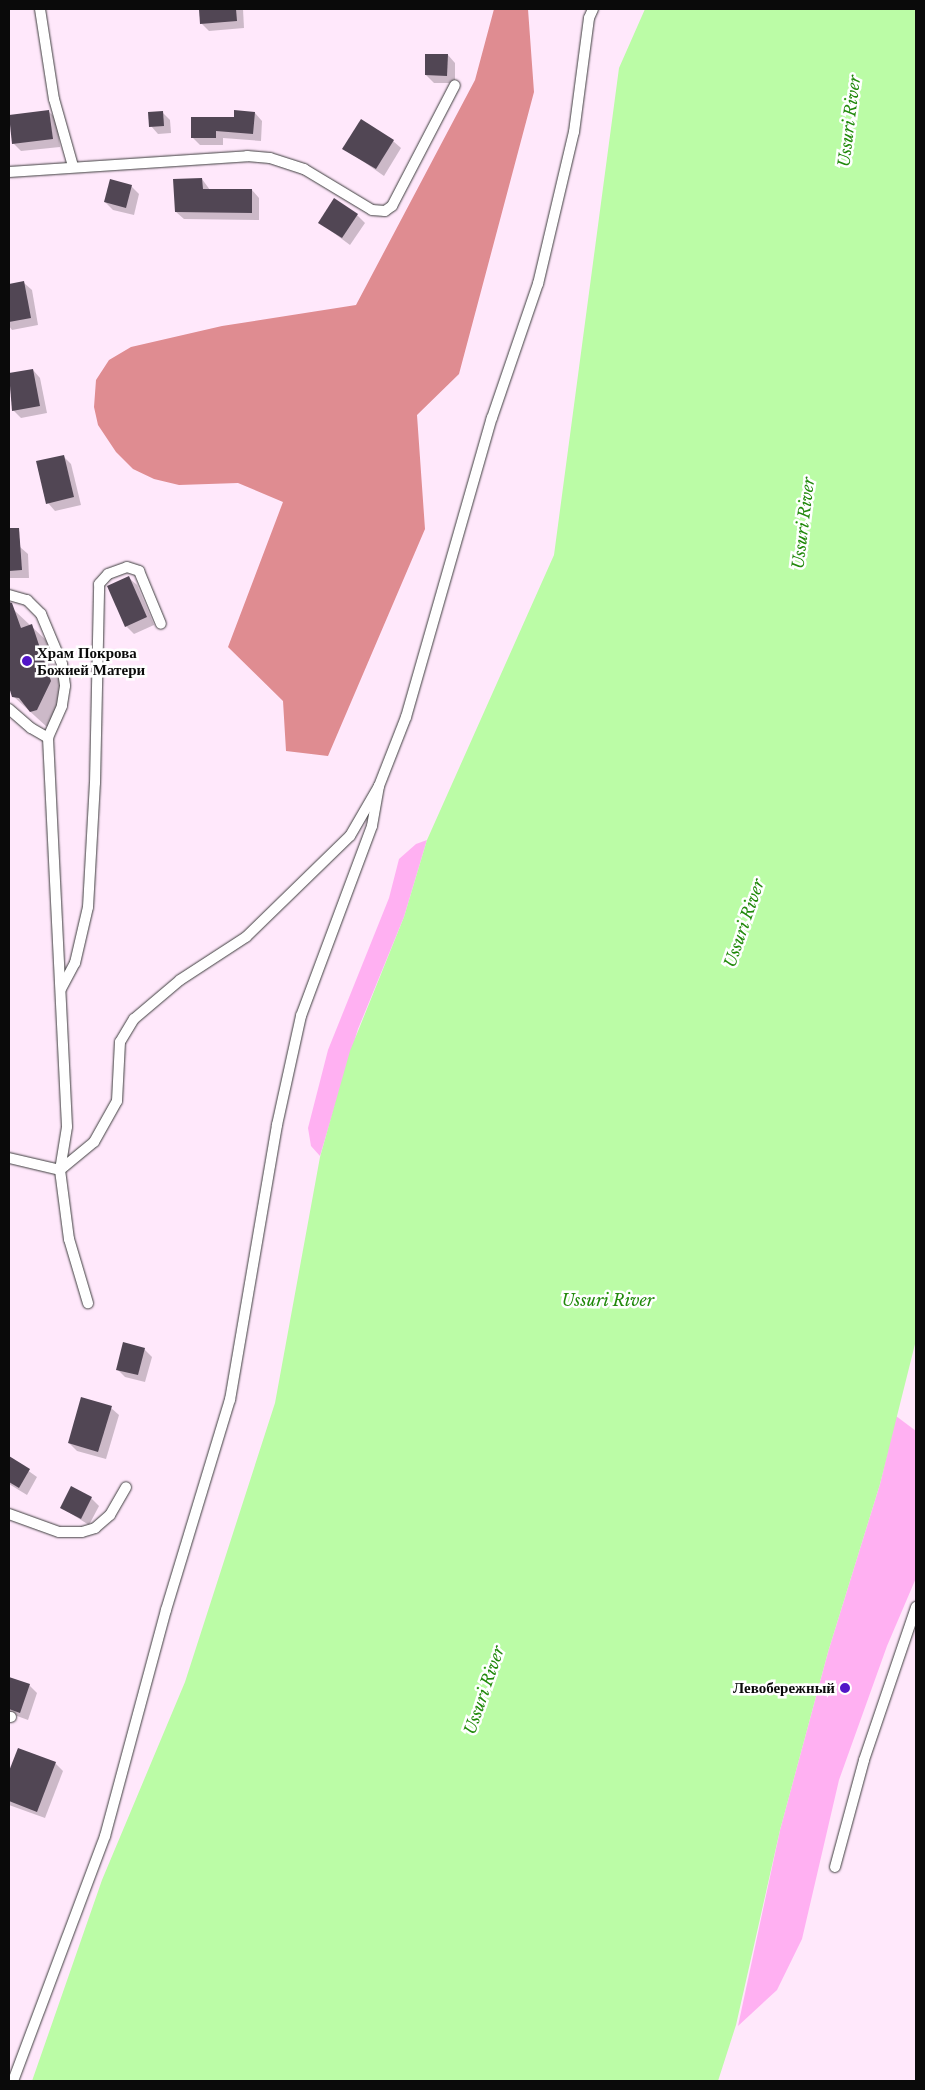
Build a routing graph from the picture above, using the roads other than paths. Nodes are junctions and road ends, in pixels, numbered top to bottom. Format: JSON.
{"nodes":[{"id":1,"x":40,"y":9,"type":"edge"},
{"id":2,"x":593,"y":9,"type":"edge"},
{"id":3,"x":456,"y":85,"type":"dead end"},
{"id":4,"x":73,"y":166,"type":"junction"},
{"id":5,"x":9,"y":172,"type":"edge"},
{"id":6,"x":9,"y":595,"type":"edge"},
{"id":7,"x":161,"y":624,"type":"dead end"},
{"id":8,"x":9,"y":709,"type":"edge"},
{"id":9,"x":48,"y":738,"type":"junction"},
{"id":10,"x":379,"y":786,"type":"junction"},
{"id":11,"x":60,"y":990,"type":"junction"},
{"id":12,"x":9,"y":1158,"type":"edge"},
{"id":13,"x":60,"y":1170,"type":"junction"},
{"id":14,"x":88,"y":1303,"type":"dead end"},
{"id":15,"x":126,"y":1487,"type":"dead end"},
{"id":16,"x":9,"y":1514,"type":"edge"},
{"id":17,"x":916,"y":1607,"type":"edge"},
{"id":18,"x":835,"y":1867,"type":"dead end"},
{"id":19,"x":13,"y":2081,"type":"edge"}],
"edges":[{"from":1,"to":4,"type":"lane"},
{"from":2,"to":10,"type":"lane"},
{"from":3,"to":4,"type":"lane"},
{"from":4,"to":5,"type":"lane"},
{"from":6,"to":9,"type":"lane"},
{"from":7,"to":11,"type":"lane"},
{"from":8,"to":9,"type":"lane"},
{"from":9,"to":11,"type":"lane"},
{"from":10,"to":13,"type":"lane"},
{"from":10,"to":19,"type":"lane"},
{"from":11,"to":13,"type":"lane"},
{"from":12,"to":13,"type":"lane"},
{"from":13,"to":14,"type":"lane"},
{"from":15,"to":16,"type":"lane"},
{"from":17,"to":18,"type":"lane"}]}
